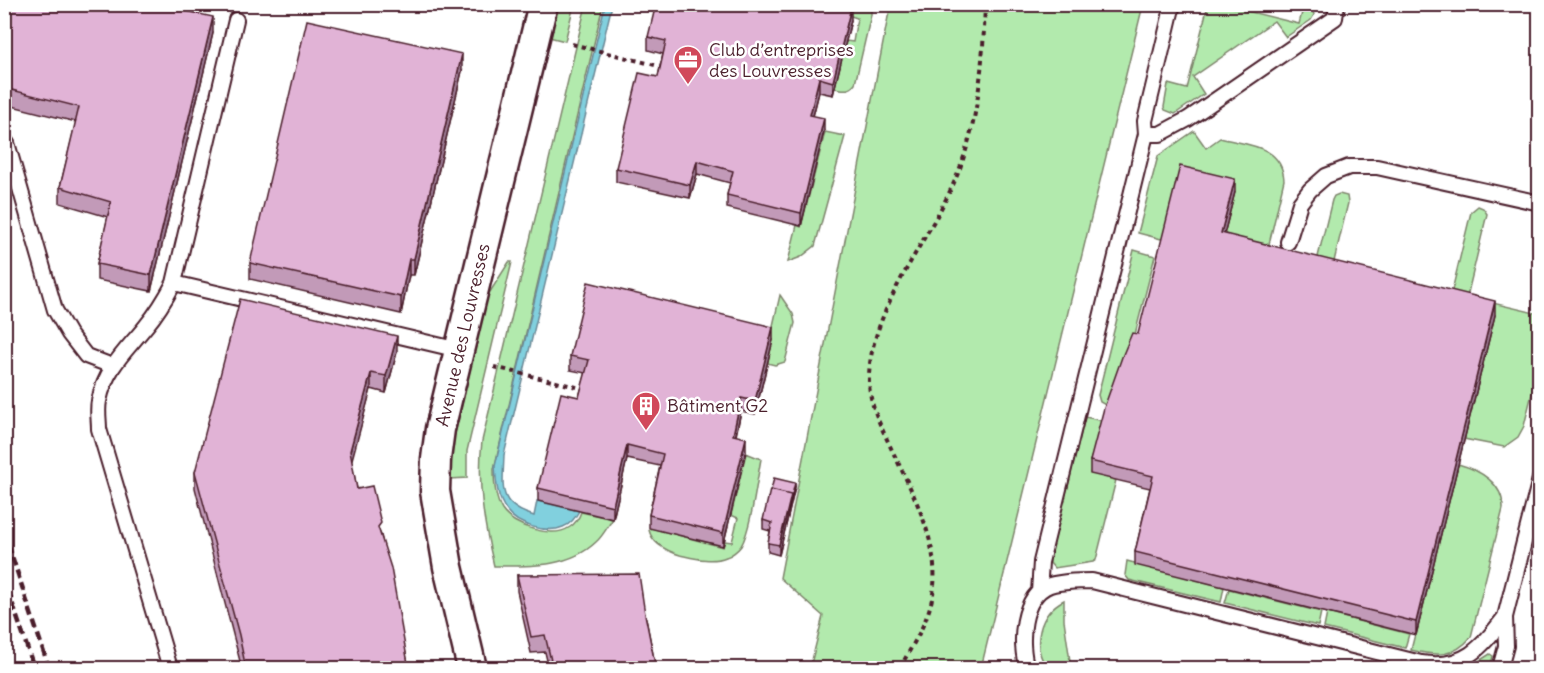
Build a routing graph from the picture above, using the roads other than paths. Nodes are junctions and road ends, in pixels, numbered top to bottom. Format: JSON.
{"nodes":[{"id":1,"x":543,"y":4,"type":"edge"},
{"id":2,"x":1173,"y":4,"type":"edge"},
{"id":3,"x":1337,"y":4,"type":"edge"},
{"id":4,"x":236,"y":20,"type":"dead end"},
{"id":5,"x":1146,"y":134,"type":"junction"},
{"id":6,"x":7,"y":143,"type":"dead end"},
{"id":7,"x":1539,"y":203,"type":"edge"},
{"id":8,"x":1288,"y":242,"type":"dead end"},
{"id":9,"x":174,"y":283,"type":"junction"},
{"id":10,"x":459,"y":350,"type":"junction"},
{"id":11,"x":112,"y":366,"type":"junction"},
{"id":12,"x":1539,"y":479,"type":"edge"},
{"id":13,"x":1039,"y":592,"type":"junction"},
{"id":14,"x":1505,"y":617,"type":"junction"},
{"id":15,"x":1442,"y":667,"type":"edge"},
{"id":16,"x":170,"y":669,"type":"edge"},
{"id":17,"x":471,"y":669,"type":"edge"},
{"id":18,"x":1027,"y":669,"type":"edge"},
{"id":19,"x":1500,"y":669,"type":"edge"}],
"edges":[{"from":1,"to":10,"type":"street","name":"Avenue des Louvresses"},
{"from":2,"to":5,"type":"lane"},
{"from":3,"to":5,"type":"lane"},
{"from":4,"to":9,"type":"lane"},
{"from":5,"to":13,"type":"lane"},
{"from":6,"to":11,"type":"lane"},
{"from":7,"to":8,"type":"lane"},
{"from":9,"to":10,"type":"lane"},
{"from":9,"to":11,"type":"lane"},
{"from":10,"to":17,"type":"street","name":"Avenue des Louvresses"},
{"from":11,"to":16,"type":"lane"},
{"from":12,"to":14,"type":"lane"},
{"from":13,"to":15,"type":"lane"},
{"from":13,"to":18,"type":"lane"},
{"from":14,"to":15,"type":"lane"},
{"from":14,"to":19,"type":"lane"}]}
